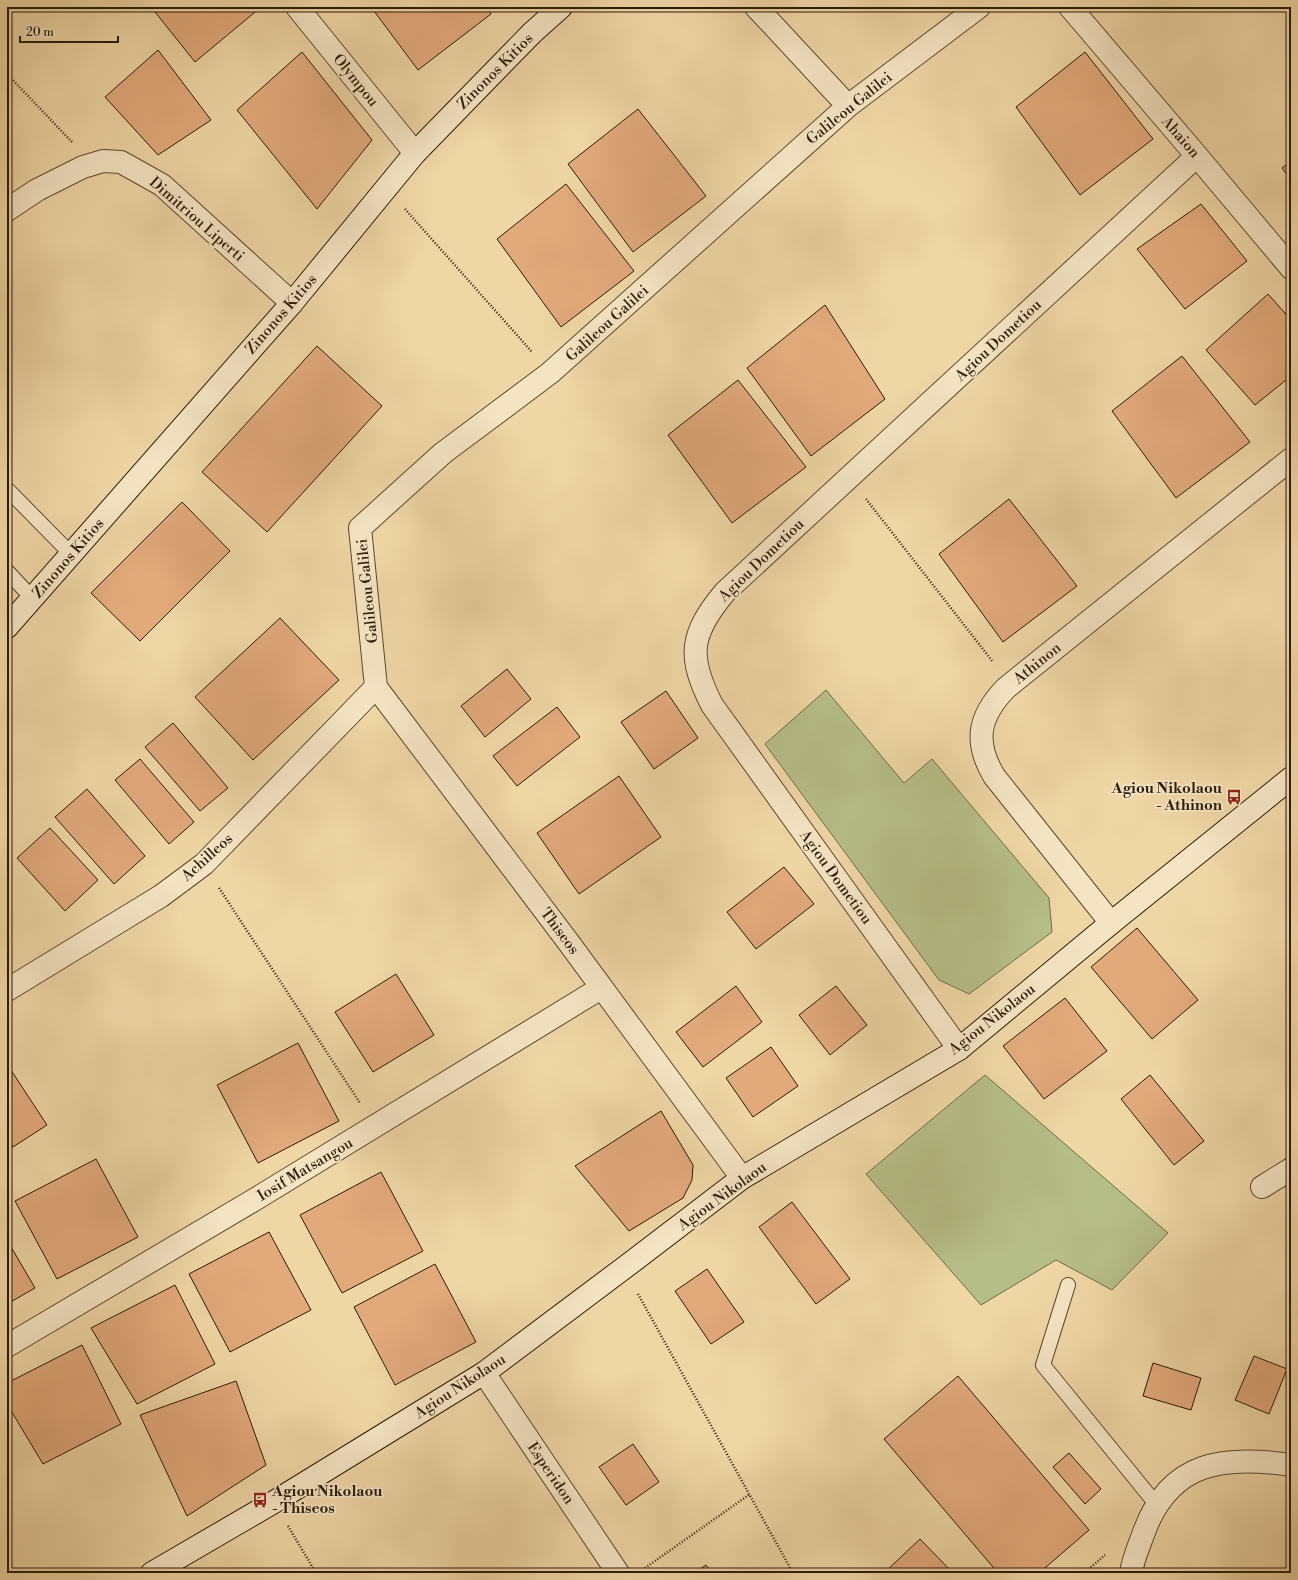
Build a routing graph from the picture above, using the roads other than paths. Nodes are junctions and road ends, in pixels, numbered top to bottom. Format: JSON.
{"nodes":[{"id":1,"x":297,"y":7,"type":"edge"},
{"id":2,"x":561,"y":7,"type":"edge"},
{"id":3,"x":756,"y":7,"type":"edge"},
{"id":4,"x":1070,"y":7,"type":"edge"},
{"id":5,"x":976,"y":10,"type":"edge"},
{"id":6,"x":848,"y":106,"type":"junction"},
{"id":7,"x":414,"y":153,"type":"junction"},
{"id":8,"x":1197,"y":156,"type":"junction"},
{"id":9,"x":7,"y":210,"type":"edge"},
{"id":10,"x":1291,"y":268,"type":"edge"},
{"id":11,"x":292,"y":303,"type":"junction"},
{"id":12,"x":1291,"y":459,"type":"edge"},
{"id":13,"x":7,"y":489,"type":"edge"},
{"id":14,"x":71,"y":554,"type":"junction"},
{"id":15,"x":7,"y":571,"type":"edge"},
{"id":16,"x":32,"y":598,"type":"junction"},
{"id":17,"x":7,"y":627,"type":"edge"},
{"id":18,"x":376,"y":687,"type":"junction"},
{"id":19,"x":1291,"y":778,"type":"edge"},
{"id":20,"x":1111,"y":923,"type":"junction"},
{"id":21,"x":601,"y":988,"type":"junction"},
{"id":22,"x":7,"y":990,"type":"edge"},
{"id":23,"x":959,"y":1048,"type":"junction"},
{"id":24,"x":1291,"y":1168,"type":"edge"},
{"id":25,"x":742,"y":1178,"type":"junction"},
{"id":26,"x":1262,"y":1186,"type":"dead end"},
{"id":27,"x":1068,"y":1285,"type":"dead end"},
{"id":28,"x":7,"y":1346,"type":"edge"},
{"id":29,"x":484,"y":1373,"type":"junction"},
{"id":30,"x":1291,"y":1465,"type":"edge"},
{"id":31,"x":1156,"y":1504,"type":"junction"},
{"id":32,"x":152,"y":1573,"type":"edge"},
{"id":33,"x":618,"y":1573,"type":"edge"},
{"id":34,"x":1131,"y":1573,"type":"edge"}],
"edges":[{"from":1,"to":7,"type":"street","name":"Olympou"},
{"from":2,"to":7,"type":"street","name":"Zinonos Kitios"},
{"from":3,"to":6,"type":"street"},
{"from":4,"to":8,"type":"street","name":"Ahaion"},
{"from":5,"to":6,"type":"street","name":"Galileou Galilei"},
{"from":6,"to":18,"type":"street","name":"Galileou Galilei"},
{"from":7,"to":11,"type":"street","name":"Zinonos Kitios"},
{"from":8,"to":10,"type":"street","name":"Ahaion"},
{"from":8,"to":23,"type":"street","name":"Agiou Dometiou"},
{"from":9,"to":11,"type":"street","name":"Dimitriou Liperti"},
{"from":11,"to":14,"type":"street","name":"Zinonos Kitios"},
{"from":12,"to":20,"type":"street","name":"Athinon"},
{"from":13,"to":14,"type":"lane"},
{"from":14,"to":16,"type":"street","name":"Zinonos Kitios"},
{"from":15,"to":16,"type":"lane"},
{"from":16,"to":17,"type":"street","name":"Zinonos Kitios"},
{"from":18,"to":21,"type":"street","name":"Thiseos"},
{"from":18,"to":22,"type":"street","name":"Achilleos"},
{"from":19,"to":20,"type":"street","name":"Agiou Nikolaou"},
{"from":20,"to":23,"type":"street","name":"Agiou Nikolaou"},
{"from":21,"to":25,"type":"street","name":"Thiseos"},
{"from":21,"to":28,"type":"street","name":"Iosif Matsangou"},
{"from":23,"to":25,"type":"street","name":"Agiou Nikolaou"},
{"from":24,"to":26,"type":"street"},
{"from":25,"to":29,"type":"street","name":"Agiou Nikolaou"},
{"from":27,"to":31,"type":"lane"},
{"from":29,"to":32,"type":"street","name":"Agiou Nikolaou"},
{"from":29,"to":33,"type":"street","name":"Esperidon"},
{"from":30,"to":31,"type":"street"},
{"from":31,"to":34,"type":"street"}]}
